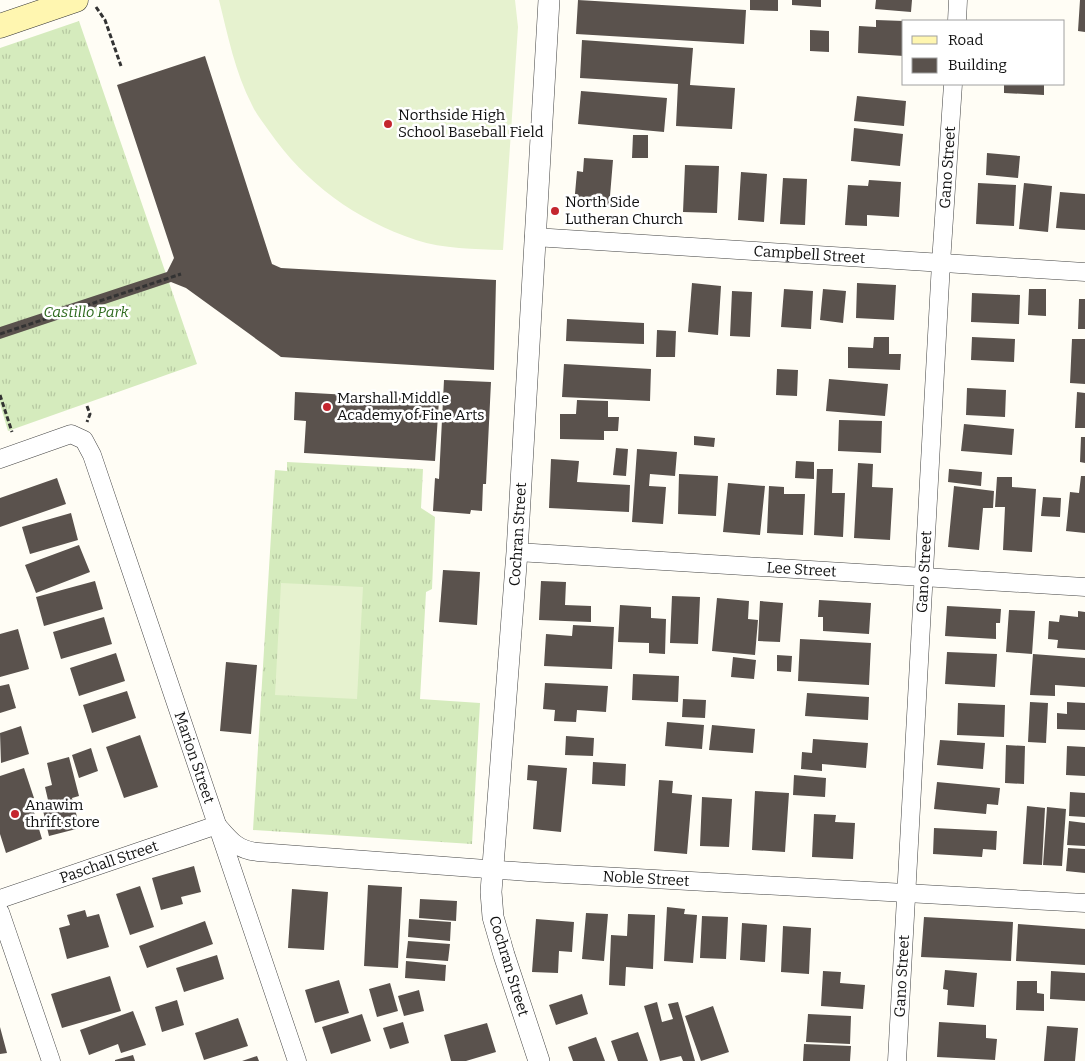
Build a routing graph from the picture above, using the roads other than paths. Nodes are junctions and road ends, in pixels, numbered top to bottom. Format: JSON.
{"nodes":[{"id":1,"x":76,"y":0,"type":"edge"},
{"id":2,"x":549,"y":0,"type":"edge"},
{"id":3,"x":958,"y":0,"type":"edge"},
{"id":4,"x":957,"y":20,"type":"edge"},
{"id":5,"x":0,"y":26,"type":"edge"},
{"id":6,"x":953,"y":85,"type":"edge"},
{"id":7,"x":534,"y":237,"type":"junction"},
{"id":8,"x":941,"y":263,"type":"junction"},
{"id":9,"x":1085,"y":272,"type":"edge"},
{"id":10,"x":0,"y":459,"type":"edge"},
{"id":11,"x":517,"y":552,"type":"junction"},
{"id":12,"x":923,"y":577,"type":"junction"},
{"id":13,"x":1085,"y":587,"type":"edge"},
{"id":14,"x":218,"y":825,"type":"junction"},
{"id":15,"x":492,"y":869,"type":"junction"},
{"id":16,"x":907,"y":893,"type":"junction"},
{"id":17,"x":0,"y":899,"type":"edge"},
{"id":18,"x":1085,"y":903,"type":"edge"},
{"id":19,"x":0,"y":912,"type":"edge"},
{"id":20,"x":51,"y":1061,"type":"edge"},
{"id":21,"x":297,"y":1061,"type":"edge"},
{"id":22,"x":539,"y":1061,"type":"edge"},
{"id":23,"x":897,"y":1061,"type":"edge"}],
"edges":[{"from":1,"to":5,"type":"main road"},
{"from":2,"to":7,"type":"street","name":"Cochran Street"},
{"from":3,"to":4,"type":"street"},
{"from":6,"to":8,"type":"street","name":"Gano Street"},
{"from":7,"to":8,"type":"street","name":"Campbell Street"},
{"from":7,"to":11,"type":"street","name":"Cochran Street"},
{"from":8,"to":9,"type":"street","name":"Campbell Street"},
{"from":8,"to":12,"type":"street","name":"Gano Street"},
{"from":10,"to":14,"type":"street","name":"Marion Street"},
{"from":11,"to":12,"type":"street","name":"Lee Street"},
{"from":11,"to":15,"type":"street","name":"Cochran Street"},
{"from":12,"to":13,"type":"street","name":"Lee Street"},
{"from":12,"to":16,"type":"street","name":"Gano Street"},
{"from":14,"to":15,"type":"street","name":"Noble Street"},
{"from":14,"to":17,"type":"street","name":"Paschall Street"},
{"from":14,"to":21,"type":"street","name":"Marion Street"},
{"from":15,"to":16,"type":"street","name":"Noble Street"},
{"from":15,"to":22,"type":"street","name":"Cochran Street"},
{"from":16,"to":18,"type":"street","name":"Noble Street"},
{"from":16,"to":23,"type":"street","name":"Gano Street"},
{"from":19,"to":20,"type":"street"}]}
